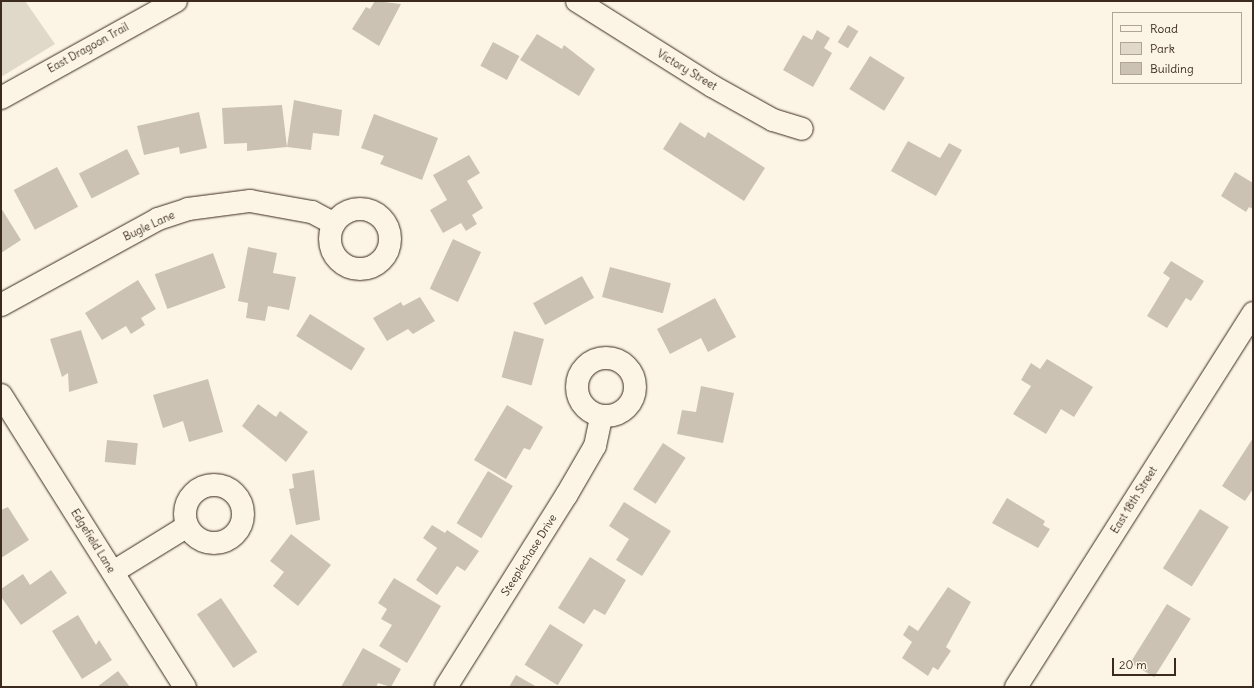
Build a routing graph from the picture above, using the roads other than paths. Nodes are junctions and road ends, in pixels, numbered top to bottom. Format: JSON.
{"nodes":[{"id":1,"x":176,"y":1,"type":"edge"},
{"id":2,"x":577,"y":1,"type":"edge"},
{"id":3,"x":1,"y":98,"type":"edge"},
{"id":4,"x":802,"y":129,"type":"dead end"},
{"id":5,"x":333,"y":223,"type":"dead end"},
{"id":6,"x":1,"y":305,"type":"edge"},
{"id":7,"x":1253,"y":313,"type":"edge"},
{"id":8,"x":1,"y":395,"type":"edge"},
{"id":9,"x":601,"y":418,"type":"dead end"},
{"id":10,"x":186,"y":527,"type":"dead end"},
{"id":11,"x":113,"y":572,"type":"junction"},
{"id":12,"x":186,"y":687,"type":"edge"},
{"id":13,"x":446,"y":687,"type":"edge"},
{"id":14,"x":1016,"y":687,"type":"edge"}],
"edges":[{"from":1,"to":3,"type":"street","name":"East Dragoon Trail"},
{"from":2,"to":4,"type":"street","name":"Victory Street"},
{"from":5,"to":6,"type":"street","name":"Bugle Lane"},
{"from":7,"to":14,"type":"street","name":"East 18th Street"},
{"from":8,"to":11,"type":"street","name":"Edgefield Lane"},
{"from":9,"to":13,"type":"street","name":"Steeplechase Drive"},
{"from":10,"to":11,"type":"street"},
{"from":11,"to":12,"type":"street","name":"Edgefield Lane"}]}
